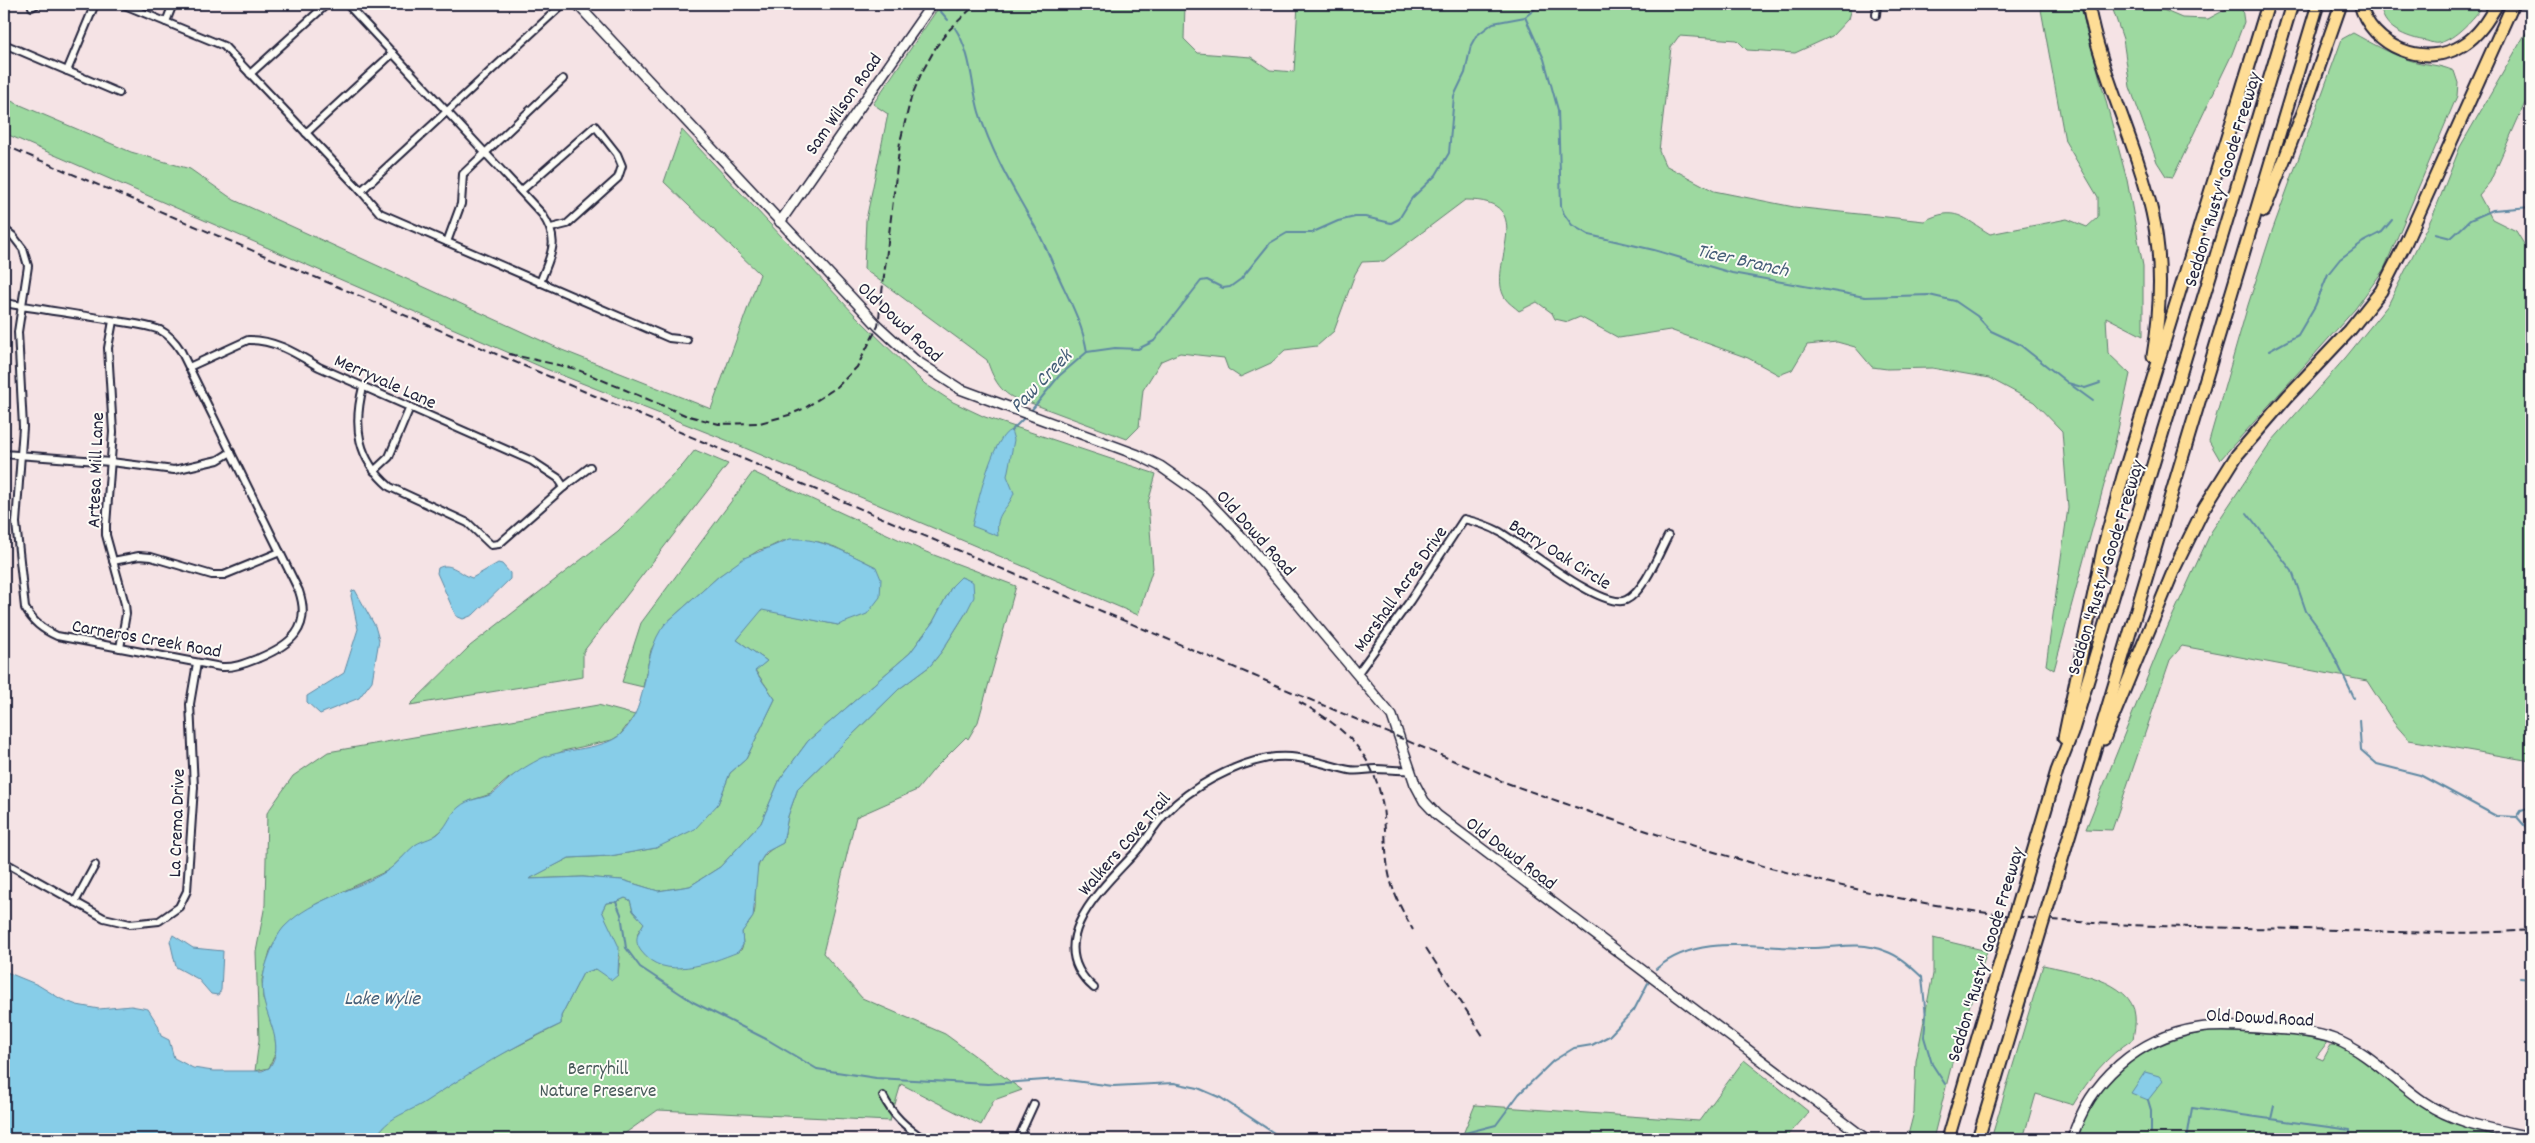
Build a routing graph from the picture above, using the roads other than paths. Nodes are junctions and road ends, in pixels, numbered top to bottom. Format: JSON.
{"nodes":[{"id":1,"x":95,"y":4,"type":"edge"},
{"id":2,"x":122,"y":4,"type":"edge"},
{"id":3,"x":174,"y":4,"type":"edge"},
{"id":4,"x":327,"y":4,"type":"edge"},
{"id":5,"x":347,"y":4,"type":"edge"},
{"id":6,"x":563,"y":4,"type":"edge"},
{"id":7,"x":577,"y":4,"type":"edge"},
{"id":8,"x":932,"y":4,"type":"edge"},
{"id":9,"x":1877,"y":4,"type":"edge"},
{"id":10,"x":2088,"y":4,"type":"edge"},
{"id":11,"x":2268,"y":4,"type":"edge"},
{"id":12,"x":2292,"y":4,"type":"edge"},
{"id":13,"x":2318,"y":4,"type":"edge"},
{"id":14,"x":2341,"y":4,"type":"edge"},
{"id":15,"x":2360,"y":4,"type":"edge"},
{"id":16,"x":2497,"y":4,"type":"edge"},
{"id":17,"x":2513,"y":4,"type":"edge"},
{"id":18,"x":2518,"y":4,"type":"edge"},
{"id":19,"x":1876,"y":15,"type":"dead end"},
{"id":20,"x":2507,"y":19,"type":"junction"},
{"id":21,"x":166,"y":22,"type":"junction"},
{"id":22,"x":4,"y":44,"type":"edge"},
{"id":23,"x":393,"y":53,"type":"junction"},
{"id":24,"x":67,"y":71,"type":"junction"},
{"id":25,"x":250,"y":74,"type":"junction"},
{"id":26,"x":563,"y":79,"type":"dead end"},
{"id":27,"x":118,"y":93,"type":"dead end"},
{"id":28,"x":448,"y":112,"type":"junction"},
{"id":29,"x":306,"y":133,"type":"junction"},
{"id":30,"x":485,"y":152,"type":"junction"},
{"id":31,"x":361,"y":191,"type":"junction"},
{"id":32,"x":521,"y":191,"type":"junction"},
{"id":33,"x":780,"y":222,"type":"junction"},
{"id":34,"x":551,"y":228,"type":"junction"},
{"id":35,"x":4,"y":230,"type":"edge"},
{"id":36,"x":447,"y":242,"type":"junction"},
{"id":37,"x":2237,"y":278,"type":"junction"},
{"id":38,"x":540,"y":282,"type":"junction"},
{"id":39,"x":4,"y":303,"type":"edge"},
{"id":40,"x":23,"y":306,"type":"junction"},
{"id":41,"x":113,"y":321,"type":"junction"},
{"id":42,"x":687,"y":340,"type":"dead end"},
{"id":43,"x":189,"y":368,"type":"junction"},
{"id":44,"x":363,"y":387,"type":"junction"},
{"id":45,"x":410,"y":407,"type":"junction"},
{"id":46,"x":2141,"y":417,"type":"junction"},
{"id":47,"x":231,"y":452,"type":"junction"},
{"id":48,"x":4,"y":454,"type":"edge"},
{"id":49,"x":21,"y":455,"type":"junction"},
{"id":50,"x":111,"y":462,"type":"junction"},
{"id":51,"x":590,"y":467,"type":"dead end"},
{"id":52,"x":374,"y":470,"type":"junction"},
{"id":53,"x":564,"y":487,"type":"junction"},
{"id":54,"x":1464,"y":519,"type":"joint"},
{"id":55,"x":1668,"y":536,"type":"dead end"},
{"id":56,"x":280,"y":552,"type":"junction"},
{"id":57,"x":114,"y":561,"type":"junction"},
{"id":58,"x":120,"y":648,"type":"junction"},
{"id":59,"x":197,"y":663,"type":"junction"},
{"id":60,"x":1358,"y":673,"type":"junction"},
{"id":61,"x":1410,"y":770,"type":"junction"},
{"id":62,"x":2057,"y":771,"type":"junction"},
{"id":63,"x":2082,"y":792,"type":"junction"},
{"id":64,"x":4,"y":862,"type":"edge"},
{"id":65,"x":95,"y":865,"type":"dead end"},
{"id":66,"x":75,"y":902,"type":"junction"},
{"id":67,"x":1094,"y":988,"type":"dead end"},
{"id":68,"x":883,"y":1096,"type":"dead end"},
{"id":69,"x":1034,"y":1104,"type":"dead end"},
{"id":70,"x":2531,"y":1137,"type":"edge"},
{"id":71,"x":924,"y":1139,"type":"edge"},
{"id":72,"x":1018,"y":1139,"type":"edge"},
{"id":73,"x":1866,"y":1139,"type":"edge"},
{"id":74,"x":1948,"y":1139,"type":"edge"},
{"id":75,"x":1978,"y":1139,"type":"edge"},
{"id":76,"x":2072,"y":1139,"type":"edge"}],
"edges":[{"from":1,"to":24,"type":"street"},
{"from":2,"to":21,"type":"street"},
{"from":3,"to":21,"type":"street"},
{"from":4,"to":25,"type":"street"},
{"from":5,"to":23,"type":"street"},
{"from":6,"to":28,"type":"street"},
{"from":7,"to":33,"type":"street","name":"Old Dowd Road"},
{"from":8,"to":33,"type":"street","name":"Sam Wilson Road"},
{"from":9,"to":19,"type":"street"},
{"from":10,"to":46,"type":"highway"},
{"from":11,"to":46,"type":"highway"},
{"from":12,"to":62,"type":"highway","name":"Seddon \"Rusty\" Goode Freeway"},
{"from":13,"to":37,"type":"highway"},
{"from":14,"to":37,"type":"highway"},
{"from":15,"to":16,"type":"highway"},
{"from":17,"to":20,"type":"highway"},
{"from":18,"to":20,"type":"highway"},
{"from":20,"to":63,"type":"highway"},
{"from":21,"to":25,"type":"street"},
{"from":22,"to":24,"type":"street"},
{"from":23,"to":28,"type":"street"},
{"from":23,"to":29,"type":"street"},
{"from":24,"to":27,"type":"street"},
{"from":25,"to":29,"type":"street"},
{"from":26,"to":30,"type":"street"},
{"from":28,"to":30,"type":"street"},
{"from":28,"to":31,"type":"street"},
{"from":29,"to":31,"type":"street"},
{"from":30,"to":32,"type":"street"},
{"from":30,"to":36,"type":"street"},
{"from":31,"to":36,"type":"street"},
{"from":32,"to":34,"type":"street"},
{"from":32,"to":34,"type":"street"},
{"from":33,"to":60,"type":"street","name":"Old Dowd Road"},
{"from":34,"to":38,"type":"street"},
{"from":35,"to":40,"type":"street"},
{"from":36,"to":38,"type":"street"},
{"from":37,"to":63,"type":"highway"},
{"from":38,"to":42,"type":"street"},
{"from":39,"to":40,"type":"street","name":"Carneros Creek Road"},
{"from":40,"to":41,"type":"street","name":"Carneros Creek Road"},
{"from":40,"to":49,"type":"street","name":"Carneros Creek Road"},
{"from":41,"to":43,"type":"street","name":"Carneros Creek Road"},
{"from":41,"to":50,"type":"street","name":"Artesa Mill Lane"},
{"from":43,"to":44,"type":"street","name":"Merryvale Lane"},
{"from":43,"to":47,"type":"street","name":"Carneros Creek Road"},
{"from":44,"to":45,"type":"street","name":"Merryvale Lane"},
{"from":44,"to":52,"type":"street"},
{"from":45,"to":52,"type":"street"},
{"from":45,"to":53,"type":"street","name":"Merryvale Lane"},
{"from":46,"to":62,"type":"highway"},
{"from":47,"to":50,"type":"street"},
{"from":47,"to":56,"type":"street","name":"Carneros Creek Road"},
{"from":48,"to":49,"type":"street"},
{"from":49,"to":50,"type":"street"},
{"from":49,"to":58,"type":"street","name":"Carneros Creek Road"},
{"from":50,"to":57,"type":"street","name":"Artesa Mill Lane"},
{"from":51,"to":53,"type":"street"},
{"from":52,"to":53,"type":"street"},
{"from":54,"to":55,"type":"street","name":"Barry Oak Circle"},
{"from":54,"to":60,"type":"street","name":"Marshall Acres Drive"},
{"from":56,"to":57,"type":"street"},
{"from":56,"to":59,"type":"street","name":"Carneros Creek Road"},
{"from":57,"to":58,"type":"street","name":"Artesa Mill Lane"},
{"from":58,"to":59,"type":"street","name":"Carneros Creek Road"},
{"from":59,"to":66,"type":"street","name":"La Crema Drive"},
{"from":60,"to":61,"type":"street","name":"Old Dowd Road"},
{"from":61,"to":67,"type":"street","name":"Walkers Cove Trail"},
{"from":61,"to":73,"type":"street","name":"Old Dowd Road"},
{"from":62,"to":74,"type":"highway","name":"Seddon \"Rusty\" Goode Freeway","bridge":true},
{"from":63,"to":75,"type":"highway","bridge":true},
{"from":64,"to":66,"type":"street","name":"La Crema Drive"},
{"from":65,"to":66,"type":"street"},
{"from":68,"to":71,"type":"street"},
{"from":69,"to":72,"type":"street"},
{"from":70,"to":76,"type":"street","name":"Old Dowd Road"}]}
